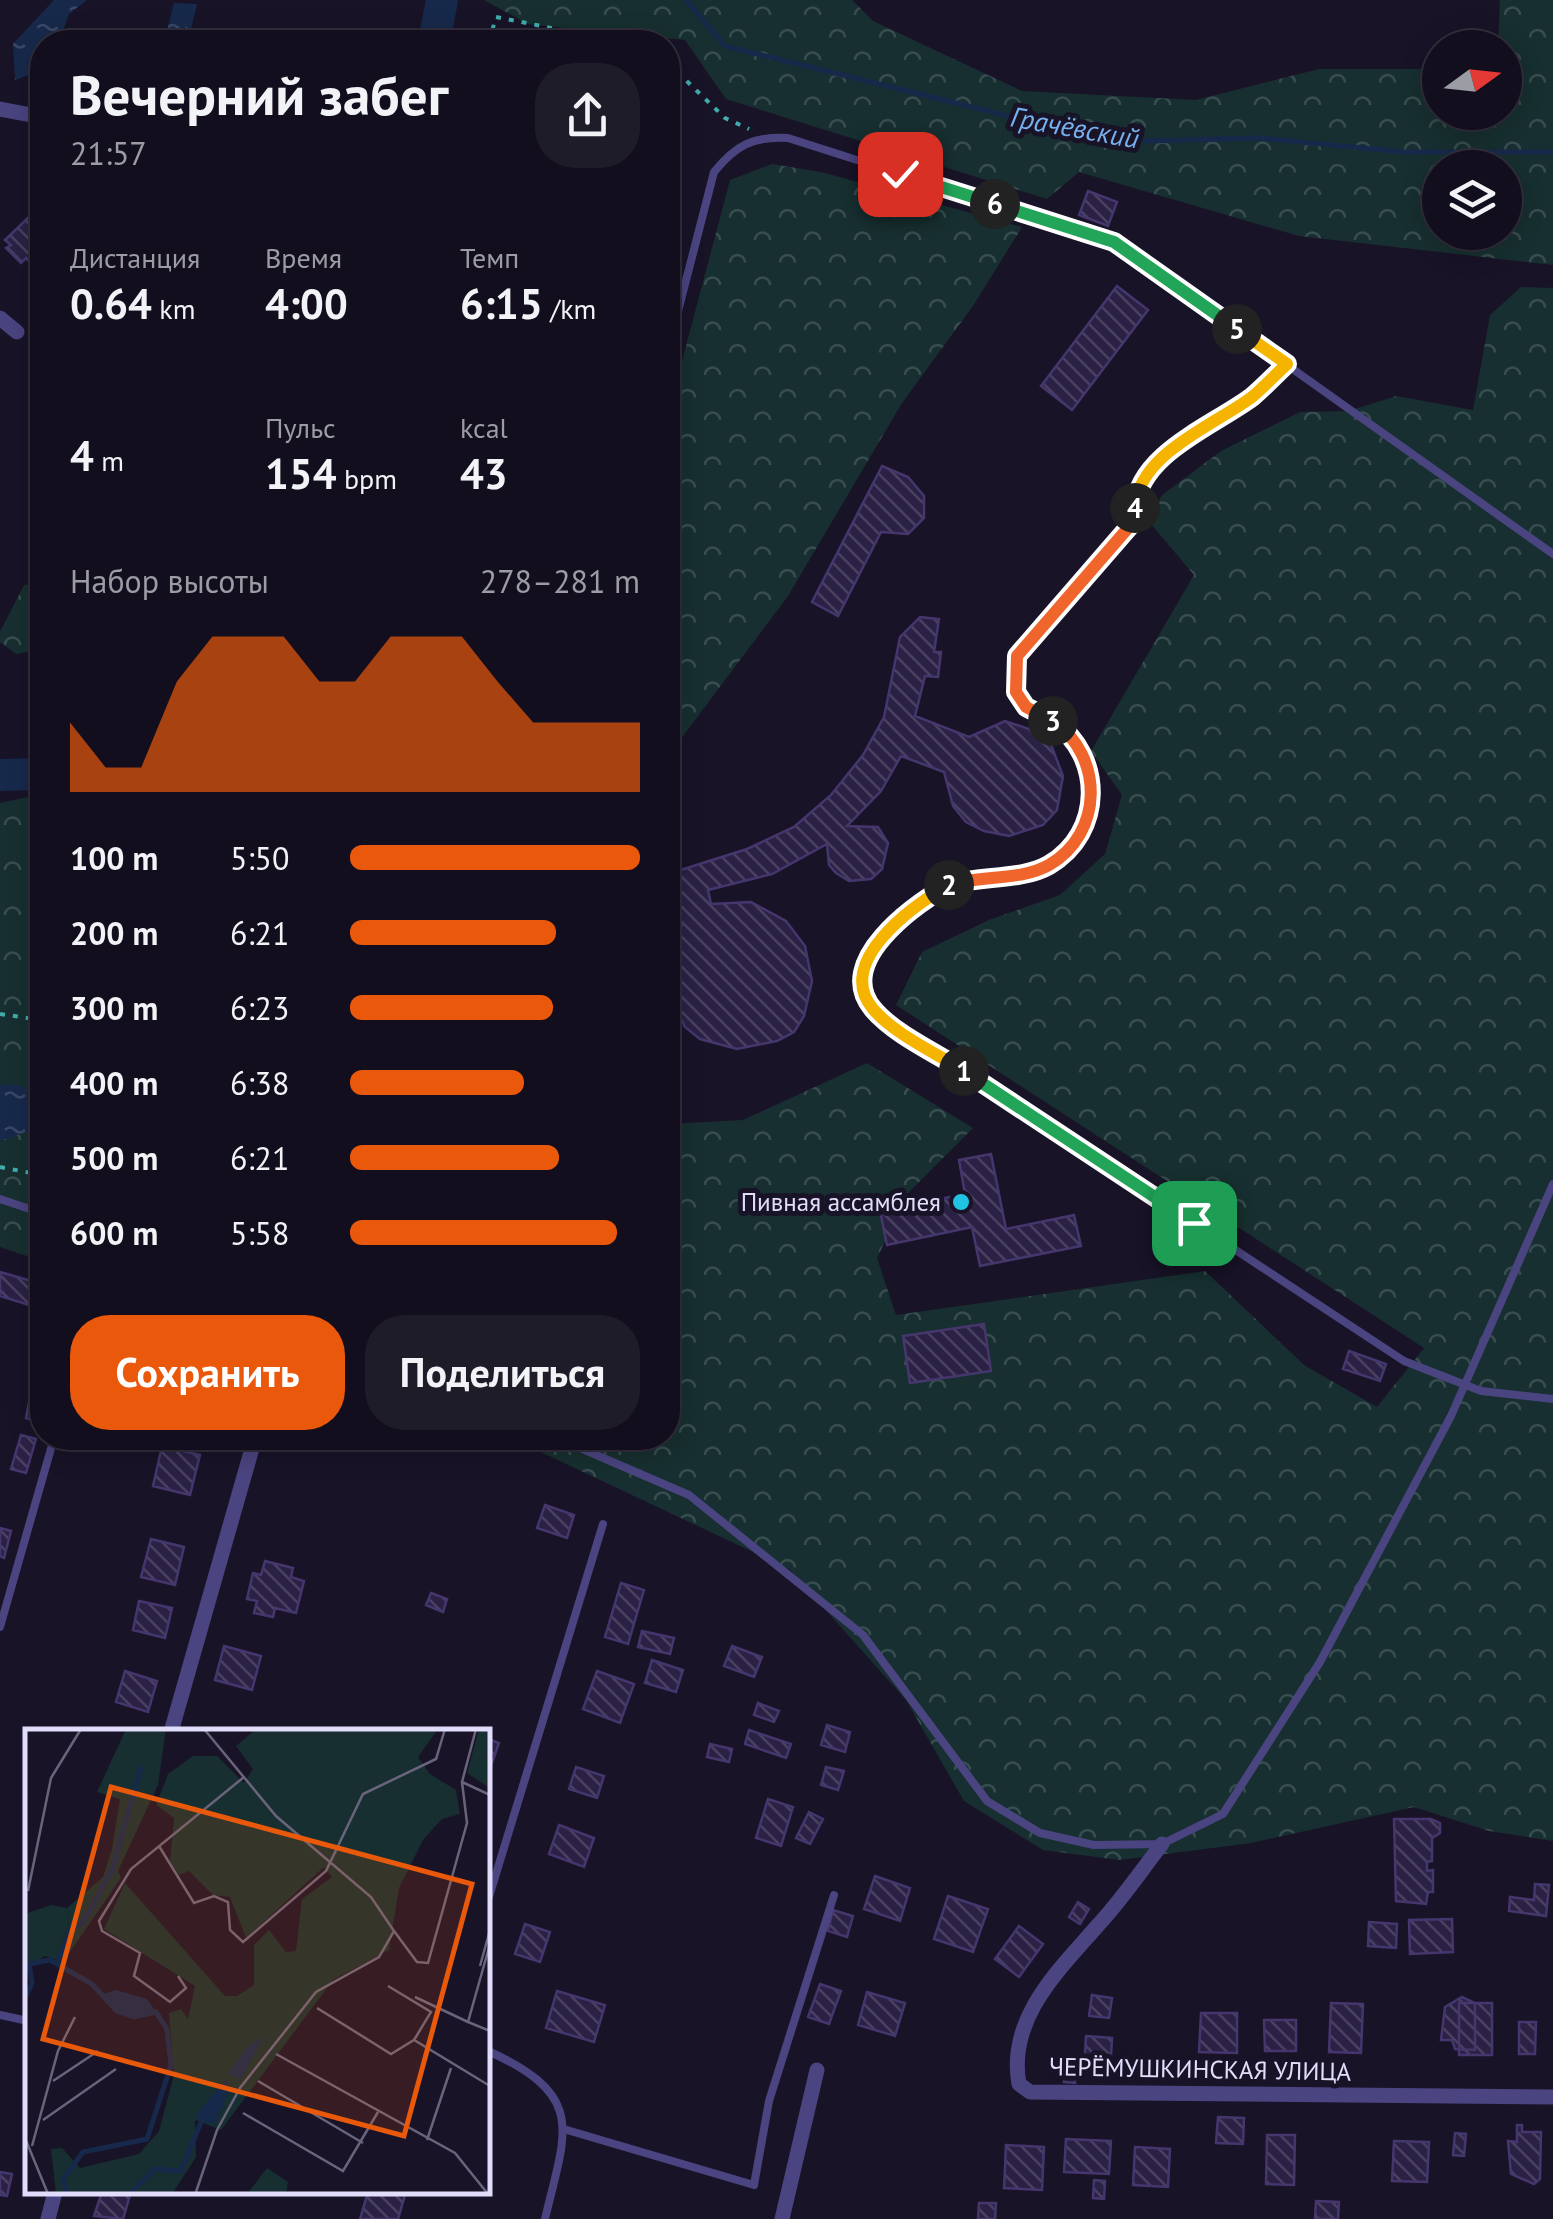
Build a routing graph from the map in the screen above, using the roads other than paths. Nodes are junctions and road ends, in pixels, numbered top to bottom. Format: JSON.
{"nodes":[{"id":1,"x":0,"y":109,"type":"edge"},
{"id":2,"x":30,"y":115,"type":"edge"},
{"id":3,"x":680,"y":304,"type":"edge"},
{"id":4,"x":0,"y":318,"type":"edge"},
{"id":5,"x":17,"y":332,"type":"dead end"},
{"id":6,"x":1287,"y":364,"type":"junction"},
{"id":7,"x":1553,"y":554,"type":"edge"},
{"id":8,"x":1553,"y":1184,"type":"edge"},
{"id":9,"x":0,"y":1199,"type":"edge"},
{"id":10,"x":30,"y":1209,"type":"edge"},
{"id":11,"x":1464,"y":1385,"type":"junction"},
{"id":12,"x":1553,"y":1400,"type":"edge"},
{"id":13,"x":51,"y":1450,"type":"edge"},
{"id":14,"x":251,"y":1450,"type":"edge"},
{"id":15,"x":584,"y":1450,"type":"edge"},
{"id":16,"x":603,"y":1524,"type":"dead end"},
{"id":17,"x":0,"y":1627,"type":"edge"},
{"id":18,"x":173,"y":1729,"type":"edge"},
{"id":19,"x":1162,"y":1844,"type":"junction"},
{"id":20,"x":490,"y":1893,"type":"edge"},
{"id":21,"x":834,"y":1895,"type":"dead end"},
{"id":22,"x":0,"y":2015,"type":"edge"},
{"id":23,"x":25,"y":2020,"type":"edge"},
{"id":24,"x":490,"y":2052,"type":"edge"},
{"id":25,"x":818,"y":2070,"type":"dead end"},
{"id":26,"x":1553,"y":2097,"type":"edge"},
{"id":27,"x":567,"y":2130,"type":"junction"},
{"id":28,"x":54,"y":2194,"type":"edge"},
{"id":29,"x":48,"y":2219,"type":"edge"},
{"id":30,"x":546,"y":2219,"type":"edge"},
{"id":31,"x":782,"y":2219,"type":"edge"}],
"edges":[{"from":1,"to":2,"type":"street"},
{"from":3,"to":6,"type":"lane"},
{"from":4,"to":5,"type":"street"},
{"from":6,"to":7,"type":"lane"},
{"from":6,"to":11,"type":"lane"},
{"from":8,"to":11,"type":"lane"},
{"from":9,"to":10,"type":"lane"},
{"from":11,"to":12,"type":"lane"},
{"from":11,"to":19,"type":"lane"},
{"from":13,"to":17,"type":"lane"},
{"from":14,"to":18,"type":"street"},
{"from":15,"to":19,"type":"lane"},
{"from":16,"to":20,"type":"lane"},
{"from":19,"to":26,"type":"street","name":"ЧЕРЁМУШКИНСКАЯ УЛИЦА"},
{"from":21,"to":27,"type":"lane"},
{"from":22,"to":23,"type":"lane"},
{"from":24,"to":27,"type":"lane"},
{"from":25,"to":31,"type":"street"},
{"from":27,"to":30,"type":"lane"},
{"from":28,"to":29,"type":"street"}]}
